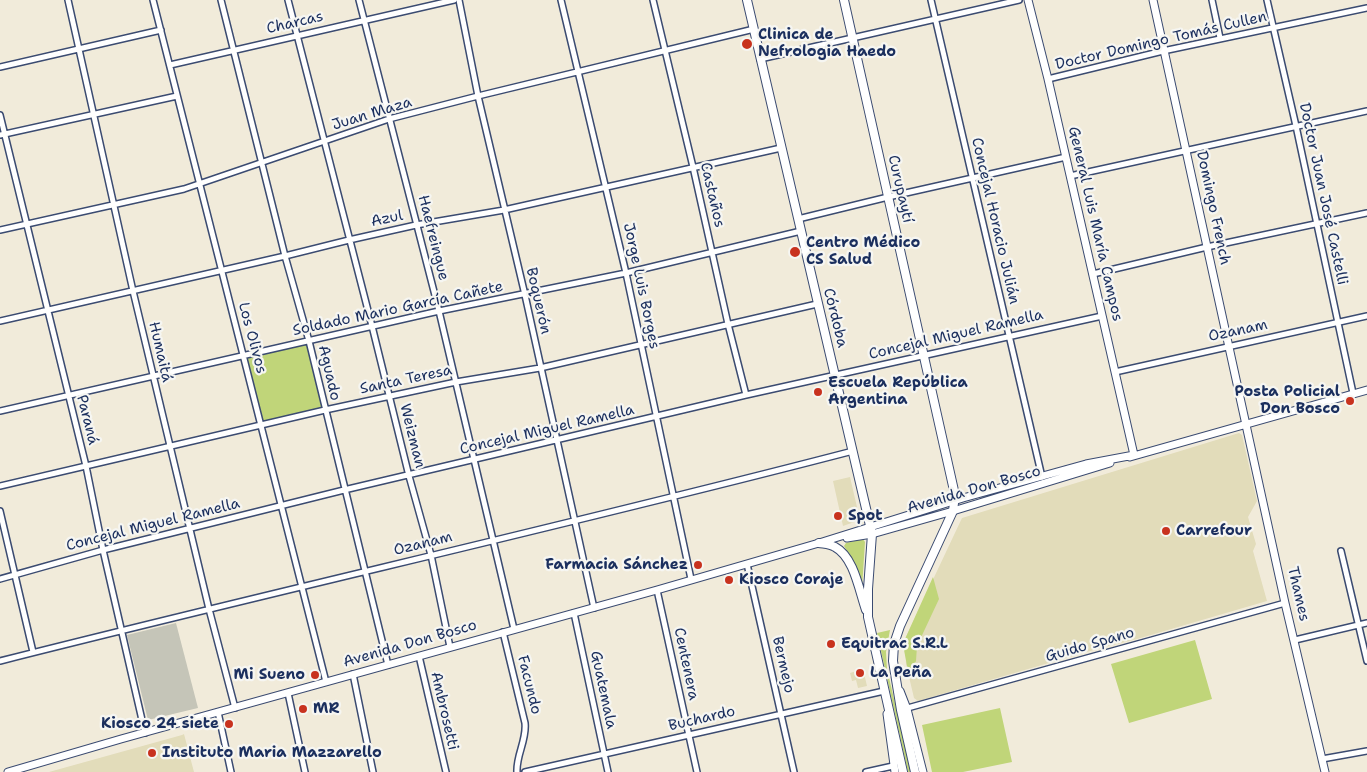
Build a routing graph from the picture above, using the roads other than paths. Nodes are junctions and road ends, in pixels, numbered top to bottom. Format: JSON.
{"nodes":[{"id":1,"x":68,"y":0,"type":"edge"},
{"id":2,"x":153,"y":0,"type":"edge"},
{"id":3,"x":221,"y":0,"type":"edge"},
{"id":4,"x":288,"y":0,"type":"edge"},
{"id":5,"x":359,"y":0,"type":"edge"},
{"id":6,"x":454,"y":0,"type":"edge"},
{"id":7,"x":459,"y":0,"type":"edge"},
{"id":8,"x":561,"y":0,"type":"edge"},
{"id":9,"x":653,"y":0,"type":"edge"},
{"id":10,"x":747,"y":0,"type":"edge"},
{"id":11,"x":844,"y":0,"type":"edge"},
{"id":12,"x":931,"y":0,"type":"edge"},
{"id":13,"x":1019,"y":0,"type":"edge"},
{"id":14,"x":1028,"y":0,"type":"edge"},
{"id":15,"x":1153,"y":0,"type":"edge"},
{"id":16,"x":1212,"y":0,"type":"edge"},
{"id":17,"x":1267,"y":0,"type":"edge"},
{"id":18,"x":1367,"y":8,"type":"edge"},
{"id":19,"x":364,"y":20,"type":"junction"},
{"id":20,"x":935,"y":20,"type":"junction"},
{"id":21,"x":1274,"y":28,"type":"junction"},
{"id":22,"x":161,"y":30,"type":"junction"},
{"id":23,"x":754,"y":30,"type":"junction"},
{"id":24,"x":297,"y":35,"type":"junction"},
{"id":25,"x":1220,"y":38,"type":"junction"},
{"id":26,"x":853,"y":39,"type":"junction"},
{"id":27,"x":80,"y":49,"type":"junction"},
{"id":28,"x":234,"y":50,"type":"junction"},
{"id":29,"x":1164,"y":50,"type":"junction"},
{"id":30,"x":665,"y":51,"type":"junction"},
{"id":31,"x":760,"y":59,"type":"junction"},
{"id":32,"x":170,"y":65,"type":"junction"},
{"id":33,"x":0,"y":66,"type":"edge"},
{"id":34,"x":578,"y":72,"type":"junction"},
{"id":35,"x":1048,"y":79,"type":"junction"},
{"id":36,"x":177,"y":96,"type":"junction"},
{"id":37,"x":478,"y":96,"type":"junction"},
{"id":38,"x":1367,"y":111,"type":"edge"},
{"id":39,"x":0,"y":115,"type":"edge"},
{"id":40,"x":94,"y":115,"type":"junction"},
{"id":41,"x":389,"y":120,"type":"junction"},
{"id":42,"x":1296,"y":126,"type":"junction"},
{"id":43,"x":2,"y":135,"type":"edge"},
{"id":44,"x":325,"y":142,"type":"junction"},
{"id":45,"x":781,"y":148,"type":"junction"},
{"id":46,"x":1187,"y":151,"type":"junction"},
{"id":47,"x":1066,"y":157,"type":"junction"},
{"id":48,"x":263,"y":163,"type":"junction"},
{"id":49,"x":693,"y":167,"type":"junction"},
{"id":50,"x":1070,"y":176,"type":"junction"},
{"id":51,"x":973,"y":178,"type":"junction"},
{"id":52,"x":200,"y":184,"type":"junction"},
{"id":53,"x":606,"y":188,"type":"junction"},
{"id":54,"x":888,"y":197,"type":"junction"},
{"id":55,"x":114,"y":205,"type":"junction"},
{"id":56,"x":504,"y":210,"type":"junction"},
{"id":57,"x":1367,"y":213,"type":"edge"},
{"id":58,"x":798,"y":219,"type":"junction"},
{"id":59,"x":26,"y":224,"type":"junction"},
{"id":60,"x":1316,"y":224,"type":"junction"},
{"id":61,"x":416,"y":225,"type":"junction"},
{"id":62,"x":0,"y":230,"type":"edge"},
{"id":63,"x":801,"y":231,"type":"junction"},
{"id":64,"x":349,"y":240,"type":"junction"},
{"id":65,"x":1207,"y":247,"type":"junction"},
{"id":66,"x":712,"y":252,"type":"junction"},
{"id":67,"x":285,"y":256,"type":"junction"},
{"id":68,"x":222,"y":271,"type":"junction"},
{"id":69,"x":626,"y":273,"type":"junction"},
{"id":70,"x":1093,"y":274,"type":"junction"},
{"id":71,"x":133,"y":291,"type":"junction"},
{"id":72,"x":524,"y":295,"type":"junction"},
{"id":73,"x":817,"y":304,"type":"junction"},
{"id":74,"x":47,"y":310,"type":"junction"},
{"id":75,"x":438,"y":311,"type":"junction"},
{"id":76,"x":1102,"y":316,"type":"junction"},
{"id":77,"x":1367,"y":316,"type":"edge"},
{"id":78,"x":0,"y":321,"type":"edge"},
{"id":79,"x":1339,"y":322,"type":"junction"},
{"id":80,"x":728,"y":324,"type":"junction"},
{"id":81,"x":372,"y":326,"type":"junction"},
{"id":82,"x":1009,"y":336,"type":"junction"},
{"id":83,"x":309,"y":341,"type":"junction"},
{"id":84,"x":640,"y":344,"type":"junction"},
{"id":85,"x":1229,"y":346,"type":"junction"},
{"id":86,"x":243,"y":356,"type":"junction"},
{"id":87,"x":924,"y":356,"type":"junction"},
{"id":88,"x":540,"y":368,"type":"junction"},
{"id":89,"x":1115,"y":372,"type":"junction"},
{"id":90,"x":835,"y":375,"type":"junction"},
{"id":91,"x":153,"y":377,"type":"junction"},
{"id":92,"x":456,"y":382,"type":"junction"},
{"id":93,"x":1367,"y":390,"type":"edge"},
{"id":94,"x":1353,"y":393,"type":"junction"},
{"id":95,"x":68,"y":395,"type":"junction"},
{"id":96,"x":389,"y":396,"type":"junction"},
{"id":97,"x":746,"y":396,"type":"junction"},
{"id":98,"x":325,"y":410,"type":"junction"},
{"id":99,"x":0,"y":411,"type":"edge"},
{"id":100,"x":657,"y":417,"type":"junction"},
{"id":101,"x":1246,"y":423,"type":"junction"},
{"id":102,"x":262,"y":425,"type":"junction"},
{"id":103,"x":556,"y":440,"type":"junction"},
{"id":104,"x":170,"y":447,"type":"junction"},
{"id":105,"x":853,"y":451,"type":"junction"},
{"id":106,"x":1134,"y":455,"type":"junction"},
{"id":107,"x":474,"y":460,"type":"junction"},
{"id":108,"x":86,"y":466,"type":"junction"},
{"id":109,"x":409,"y":476,"type":"junction"},
{"id":110,"x":1042,"y":477,"type":"junction"},
{"id":111,"x":0,"y":486,"type":"edge"},
{"id":112,"x":344,"y":490,"type":"junction"},
{"id":113,"x":674,"y":498,"type":"junction"},
{"id":114,"x":954,"y":501,"type":"junction"},
{"id":115,"x":282,"y":505,"type":"junction"},
{"id":116,"x":0,"y":511,"type":"edge"},
{"id":117,"x":953,"y":511,"type":"junction"},
{"id":118,"x":574,"y":520,"type":"junction"},
{"id":119,"x":190,"y":529,"type":"junction"},
{"id":120,"x":871,"y":530,"type":"junction"},
{"id":121,"x":492,"y":540,"type":"junction"},
{"id":122,"x":819,"y":543,"type":"junction"},
{"id":123,"x":103,"y":550,"type":"junction"},
{"id":124,"x":1341,"y":551,"type":"dead end"},
{"id":125,"x":431,"y":555,"type":"junction"},
{"id":126,"x":747,"y":564,"type":"junction"},
{"id":127,"x":365,"y":571,"type":"junction"},
{"id":128,"x":14,"y":575,"type":"junction"},
{"id":129,"x":0,"y":579,"type":"edge"},
{"id":130,"x":691,"y":580,"type":"junction"},
{"id":131,"x":302,"y":585,"type":"junction"},
{"id":132,"x":657,"y":590,"type":"junction"},
{"id":133,"x":1285,"y":603,"type":"junction"},
{"id":134,"x":208,"y":608,"type":"junction"},
{"id":135,"x":594,"y":608,"type":"junction"},
{"id":136,"x":574,"y":613,"type":"junction"},
{"id":137,"x":868,"y":617,"type":"junction"},
{"id":138,"x":1367,"y":623,"type":"edge"},
{"id":139,"x":1359,"y":625,"type":"junction"},
{"id":140,"x":514,"y":629,"type":"junction"},
{"id":141,"x":122,"y":630,"type":"junction"},
{"id":142,"x":503,"y":632,"type":"junction"},
{"id":143,"x":1295,"y":640,"type":"junction"},
{"id":144,"x":450,"y":647,"type":"junction"},
{"id":145,"x":33,"y":652,"type":"junction"},
{"id":146,"x":419,"y":656,"type":"junction"},
{"id":147,"x":0,"y":660,"type":"edge"},
{"id":148,"x":1367,"y":661,"type":"edge"},
{"id":149,"x":388,"y":664,"type":"junction"},
{"id":150,"x":353,"y":674,"type":"junction"},
{"id":151,"x":326,"y":682,"type":"junction"},
{"id":152,"x":884,"y":691,"type":"junction"},
{"id":153,"x":288,"y":693,"type":"junction"},
{"id":154,"x":235,"y":708,"type":"junction"},
{"id":155,"x":904,"y":709,"type":"junction"},
{"id":156,"x":218,"y":712,"type":"junction"},
{"id":157,"x":781,"y":713,"type":"junction"},
{"id":158,"x":144,"y":733,"type":"junction"},
{"id":159,"x":688,"y":735,"type":"junction"},
{"id":160,"x":1367,"y":751,"type":"edge"},
{"id":161,"x":604,"y":754,"type":"junction"},
{"id":162,"x":1322,"y":759,"type":"junction"},
{"id":163,"x":894,"y":769,"type":"edge"},
{"id":164,"x":8,"y":772,"type":"edge"},
{"id":165,"x":231,"y":772,"type":"edge"},
{"id":166,"x":306,"y":772,"type":"edge"},
{"id":167,"x":374,"y":772,"type":"edge"},
{"id":168,"x":446,"y":772,"type":"edge"},
{"id":169,"x":517,"y":772,"type":"edge"},
{"id":170,"x":525,"y":772,"type":"edge"},
{"id":171,"x":608,"y":772,"type":"edge"},
{"id":172,"x":697,"y":772,"type":"edge"},
{"id":173,"x":794,"y":772,"type":"edge"},
{"id":174,"x":866,"y":772,"type":"edge"},
{"id":175,"x":903,"y":772,"type":"edge"},
{"id":176,"x":914,"y":772,"type":"edge"},
{"id":177,"x":923,"y":772,"type":"edge"},
{"id":178,"x":1325,"y":772,"type":"edge"}],
"edges":[{"from":1,"to":27,"type":"street","name":"Humaitá"},
{"from":2,"to":22,"type":"street","name":"Los Olivos"},
{"from":3,"to":28,"type":"street","name":"Aguado"},
{"from":4,"to":24,"type":"street","name":"Weizman"},
{"from":5,"to":19,"type":"street","name":"Haefreingue"},
{"from":6,"to":19,"type":"street","name":"Charcas"},
{"from":7,"to":37,"type":"street","name":"Boquerón"},
{"from":8,"to":34,"type":"street","name":"Jorge Luis Borges"},
{"from":9,"to":30,"type":"street","name":"Castaños"},
{"from":10,"to":23,"type":"main road","name":"Córdoba"},
{"from":11,"to":26,"type":"main road","name":"Curupaytí"},
{"from":12,"to":20,"type":"street","name":"Concejal Horacio Julián"},
{"from":13,"to":20,"type":"street"},
{"from":14,"to":35,"type":"main road","name":"General Luis María Campos"},
{"from":15,"to":29,"type":"main road","name":"Domingo French"},
{"from":16,"to":25,"type":"street"},
{"from":17,"to":21,"type":"street","name":"Doctor Juan José Castelli"},
{"from":18,"to":21,"type":"street","name":"Doctor Domingo Tomás Cullen"},
{"from":19,"to":24,"type":"street","name":"Charcas"},
{"from":19,"to":41,"type":"street","name":"Haefreingue"},
{"from":20,"to":26,"type":"street"},
{"from":20,"to":51,"type":"street","name":"Concejal Horacio Julián"},
{"from":21,"to":25,"type":"street","name":"Doctor Domingo Tomás Cullen"},
{"from":21,"to":42,"type":"street","name":"Doctor Juan José Castelli"},
{"from":22,"to":27,"type":"street"},
{"from":22,"to":32,"type":"street","name":"Los Olivos"},
{"from":23,"to":30,"type":"street","name":"Juan Maza"},
{"from":23,"to":31,"type":"main road","name":"Córdoba"},
{"from":24,"to":28,"type":"street","name":"Charcas"},
{"from":24,"to":44,"type":"street","name":"Weizman"},
{"from":25,"to":29,"type":"street","name":"Doctor Domingo Tomás Cullen"},
{"from":26,"to":31,"type":"street"},
{"from":26,"to":54,"type":"main road","name":"Curupaytí"},
{"from":27,"to":33,"type":"street"},
{"from":27,"to":40,"type":"street","name":"Humaitá"},
{"from":28,"to":32,"type":"street","name":"Charcas"},
{"from":28,"to":48,"type":"street","name":"Aguado"},
{"from":29,"to":35,"type":"street","name":"Doctor Domingo Tomás Cullen"},
{"from":29,"to":46,"type":"main road","name":"Domingo French"},
{"from":30,"to":34,"type":"street","name":"Juan Maza"},
{"from":30,"to":49,"type":"street","name":"Castaños"},
{"from":31,"to":45,"type":"main road","name":"Córdoba"},
{"from":32,"to":36,"type":"street","name":"Los Olivos"},
{"from":34,"to":37,"type":"street","name":"Juan Maza"},
{"from":34,"to":53,"type":"street","name":"Jorge Luis Borges"},
{"from":35,"to":47,"type":"main road","name":"General Luis María Campos"},
{"from":36,"to":40,"type":"street"},
{"from":36,"to":52,"type":"street","name":"Los Olivos"},
{"from":37,"to":41,"type":"street","name":"Juan Maza"},
{"from":37,"to":56,"type":"street","name":"Boquerón"},
{"from":38,"to":42,"type":"street"},
{"from":39,"to":43,"type":"street","name":"Paraná"},
{"from":40,"to":43,"type":"street"},
{"from":40,"to":55,"type":"street","name":"Humaitá"},
{"from":41,"to":44,"type":"street","name":"Juan Maza"},
{"from":41,"to":61,"type":"street","name":"Haefreingue"},
{"from":42,"to":46,"type":"street"},
{"from":42,"to":60,"type":"street","name":"Doctor Juan José Castelli"},
{"from":43,"to":59,"type":"street","name":"Paraná"},
{"from":44,"to":48,"type":"street","name":"Juan Maza"},
{"from":44,"to":64,"type":"street","name":"Weizman"},
{"from":45,"to":49,"type":"street","name":"Azul"},
{"from":45,"to":58,"type":"main road","name":"Córdoba"},
{"from":46,"to":50,"type":"street"},
{"from":46,"to":65,"type":"main road","name":"Domingo French"},
{"from":47,"to":50,"type":"main road","name":"General Luis María Campos"},
{"from":47,"to":51,"type":"street"},
{"from":48,"to":52,"type":"street","name":"Juan Maza"},
{"from":48,"to":67,"type":"street","name":"Aguado"},
{"from":49,"to":53,"type":"street","name":"Azul"},
{"from":49,"to":66,"type":"street","name":"Castaños"},
{"from":50,"to":70,"type":"main road","name":"General Luis María Campos"},
{"from":51,"to":54,"type":"street"},
{"from":51,"to":82,"type":"street","name":"Concejal Horacio Julián"},
{"from":52,"to":55,"type":"street","name":"Juan Maza"},
{"from":52,"to":68,"type":"street","name":"Los Olivos"},
{"from":53,"to":56,"type":"street","name":"Azul"},
{"from":53,"to":69,"type":"street","name":"Jorge Luis Borges"},
{"from":54,"to":58,"type":"street"},
{"from":54,"to":87,"type":"main road","name":"Curupaytí"},
{"from":55,"to":59,"type":"street","name":"Juan Maza"},
{"from":55,"to":71,"type":"street","name":"Humaitá"},
{"from":56,"to":61,"type":"street","name":"Azul"},
{"from":56,"to":72,"type":"street","name":"Boquerón"},
{"from":57,"to":60,"type":"street"},
{"from":58,"to":63,"type":"main road","name":"Córdoba"},
{"from":59,"to":62,"type":"street","name":"Juan Maza"},
{"from":59,"to":74,"type":"street","name":"Paraná"},
{"from":60,"to":65,"type":"street"},
{"from":60,"to":79,"type":"street","name":"Doctor Juan José Castelli"},
{"from":61,"to":64,"type":"street","name":"Azul"},
{"from":61,"to":75,"type":"street","name":"Haefreingue"},
{"from":63,"to":66,"type":"street","name":"Soldado Mario García Cañete"},
{"from":63,"to":73,"type":"main road","name":"Córdoba"},
{"from":64,"to":67,"type":"street","name":"Azul"},
{"from":64,"to":81,"type":"street","name":"Weizman"},
{"from":65,"to":70,"type":"street"},
{"from":65,"to":85,"type":"main road","name":"Domingo French"},
{"from":66,"to":69,"type":"street","name":"Soldado Mario García Cañete"},
{"from":66,"to":80,"type":"street","name":"Castaños"},
{"from":67,"to":68,"type":"street","name":"Azul"},
{"from":67,"to":83,"type":"street","name":"Aguado"},
{"from":68,"to":71,"type":"street","name":"Azul"},
{"from":68,"to":86,"type":"street","name":"Los Olivos"},
{"from":69,"to":72,"type":"street","name":"Soldado Mario García Cañete"},
{"from":69,"to":84,"type":"street","name":"Jorge Luis Borges"},
{"from":70,"to":76,"type":"main road","name":"General Luis María Campos"},
{"from":71,"to":74,"type":"street","name":"Azul"},
{"from":71,"to":91,"type":"street","name":"Humaitá"},
{"from":72,"to":75,"type":"street","name":"Soldado Mario García Cañete"},
{"from":72,"to":88,"type":"street","name":"Boquerón"},
{"from":73,"to":80,"type":"street","name":"Santa Teresa"},
{"from":73,"to":90,"type":"main road","name":"Córdoba"},
{"from":74,"to":78,"type":"street","name":"Azul"},
{"from":74,"to":95,"type":"street","name":"Paraná"},
{"from":75,"to":81,"type":"street","name":"Soldado Mario García Cañete"},
{"from":75,"to":92,"type":"street","name":"Haefreingue"},
{"from":76,"to":82,"type":"street","name":"Concejal Miguel Ramella"},
{"from":76,"to":89,"type":"main road","name":"General Luis María Campos"},
{"from":77,"to":79,"type":"street","name":"Ozanam"},
{"from":79,"to":85,"type":"street","name":"Ozanam"},
{"from":79,"to":94,"type":"street","name":"Doctor Juan José Castelli"},
{"from":80,"to":84,"type":"street","name":"Santa Teresa"},
{"from":80,"to":97,"type":"street","name":"Castaños"},
{"from":81,"to":83,"type":"street","name":"Soldado Mario García Cañete"},
{"from":81,"to":96,"type":"street","name":"Weizman"},
{"from":82,"to":87,"type":"street","name":"Concejal Miguel Ramella"},
{"from":82,"to":110,"type":"street","name":"Concejal Horacio Julián"},
{"from":83,"to":86,"type":"street","name":"Soldado Mario García Cañete"},
{"from":83,"to":98,"type":"street","name":"Aguado"},
{"from":84,"to":88,"type":"street","name":"Santa Teresa"},
{"from":84,"to":100,"type":"street","name":"Jorge Luis Borges"},
{"from":85,"to":89,"type":"street","name":"Ozanam"},
{"from":85,"to":101,"type":"main road","name":"Domingo French"},
{"from":86,"to":91,"type":"street","name":"Soldado Mario García Cañete"},
{"from":86,"to":102,"type":"street","name":"Los Olivos"},
{"from":87,"to":90,"type":"street","name":"Concejal Miguel Ramella"},
{"from":87,"to":114,"type":"main road","name":"Curupaytí"},
{"from":88,"to":92,"type":"street","name":"Santa Teresa"},
{"from":88,"to":103,"type":"street","name":"Boquerón"},
{"from":89,"to":106,"type":"main road","name":"General Luis María Campos"},
{"from":90,"to":97,"type":"street","name":"Concejal Miguel Ramella"},
{"from":90,"to":105,"type":"main road","name":"Córdoba"},
{"from":91,"to":95,"type":"street","name":"Soldado Mario García Cañete"},
{"from":91,"to":104,"type":"street","name":"Humaitá"},
{"from":92,"to":96,"type":"street","name":"Santa Teresa"},
{"from":92,"to":107,"type":"street","name":"Haefreingue"},
{"from":93,"to":94,"type":"main road","name":"Avenida Don Bosco"},
{"from":94,"to":101,"type":"main road","name":"Avenida Don Bosco"},
{"from":95,"to":99,"type":"street","name":"Soldado Mario García Cañete"},
{"from":95,"to":108,"type":"street","name":"Paraná"},
{"from":96,"to":98,"type":"street","name":"Santa Teresa"},
{"from":96,"to":109,"type":"street","name":"Weizman"},
{"from":97,"to":100,"type":"street","name":"Concejal Miguel Ramella"},
{"from":98,"to":102,"type":"street","name":"Santa Teresa"},
{"from":98,"to":112,"type":"street","name":"Aguado"},
{"from":100,"to":103,"type":"street","name":"Concejal Miguel Ramella"},
{"from":100,"to":113,"type":"street","name":"Jorge Luis Borges"},
{"from":101,"to":106,"type":"main road","name":"Avenida Don Bosco"},
{"from":101,"to":133,"type":"main road","name":"Thames"},
{"from":102,"to":104,"type":"street","name":"Santa Teresa"},
{"from":102,"to":115,"type":"street","name":"Los Olivos"},
{"from":103,"to":107,"type":"street","name":"Concejal Miguel Ramella"},
{"from":103,"to":118,"type":"street","name":"Boquerón"},
{"from":104,"to":108,"type":"street","name":"Santa Teresa"},
{"from":104,"to":119,"type":"street","name":"Humaitá"},
{"from":105,"to":113,"type":"street","name":"Ozanam"},
{"from":105,"to":120,"type":"main road","name":"Córdoba"},
{"from":106,"to":110,"type":"main road","name":"Avenida Don Bosco"},
{"from":106,"to":117,"type":"main road","name":"Avenida Don Bosco"},
{"from":107,"to":109,"type":"street","name":"Concejal Miguel Ramella"},
{"from":107,"to":121,"type":"street","name":"Haefreingue"},
{"from":108,"to":111,"type":"street","name":"Santa Teresa"},
{"from":108,"to":123,"type":"street","name":"Paraná"},
{"from":109,"to":112,"type":"street","name":"Concejal Miguel Ramella"},
{"from":109,"to":125,"type":"street","name":"Weizman"},
{"from":110,"to":114,"type":"main road","name":"Avenida Don Bosco"},
{"from":112,"to":115,"type":"street","name":"Concejal Miguel Ramella"},
{"from":112,"to":127,"type":"street","name":"Aguado"},
{"from":113,"to":118,"type":"street","name":"Ozanam"},
{"from":113,"to":130,"type":"street","name":"Jorge Luis Borges"},
{"from":114,"to":117,"type":"main road","name":"Curupaytí"},
{"from":114,"to":120,"type":"main road","name":"Avenida Don Bosco"},
{"from":115,"to":119,"type":"street","name":"Concejal Miguel Ramella"},
{"from":115,"to":131,"type":"street","name":"Los Olivos"},
{"from":116,"to":128,"type":"street"},
{"from":117,"to":120,"type":"main road","name":"Avenida Don Bosco"},
{"from":117,"to":155,"type":"main road","name":"Curupaytí"},
{"from":118,"to":121,"type":"street","name":"Ozanam"},
{"from":118,"to":135,"type":"street","name":"Boquerón"},
{"from":119,"to":123,"type":"street","name":"Concejal Miguel Ramella"},
{"from":119,"to":134,"type":"street","name":"Humaitá"},
{"from":120,"to":122,"type":"main road","name":"Avenida Don Bosco"},
{"from":120,"to":137,"type":"main road","name":"Córdoba"},
{"from":121,"to":125,"type":"street","name":"Ozanam"},
{"from":121,"to":140,"type":"street","name":"Haefreingue"},
{"from":122,"to":126,"type":"main road","name":"Avenida Don Bosco"},
{"from":122,"to":137,"type":"main road"},
{"from":123,"to":128,"type":"street","name":"Concejal Miguel Ramella"},
{"from":123,"to":141,"type":"street","name":"Paraná"},
{"from":124,"to":139,"type":"street"},
{"from":125,"to":127,"type":"street","name":"Ozanam"},
{"from":125,"to":144,"type":"street","name":"Weizman"},
{"from":126,"to":130,"type":"main road","name":"Avenida Don Bosco"},
{"from":126,"to":157,"type":"street","name":"Bermejo"},
{"from":127,"to":131,"type":"street","name":"Ozanam"},
{"from":127,"to":149,"type":"street","name":"Aguado"},
{"from":128,"to":129,"type":"street","name":"Concejal Miguel Ramella"},
{"from":128,"to":145,"type":"street"},
{"from":130,"to":132,"type":"main road","name":"Avenida Don Bosco"},
{"from":131,"to":134,"type":"street","name":"Ozanam"},
{"from":131,"to":151,"type":"street","name":"Los Olivos"},
{"from":132,"to":135,"type":"main road","name":"Avenida Don Bosco"},
{"from":132,"to":159,"type":"street","name":"Centenera"},
{"from":133,"to":143,"type":"main road","name":"Thames"},
{"from":133,"to":155,"type":"street","name":"Guido Spano"},
{"from":134,"to":141,"type":"street","name":"Ozanam"},
{"from":134,"to":154,"type":"street","name":"Humaitá"},
{"from":135,"to":136,"type":"main road","name":"Avenida Don Bosco"},
{"from":136,"to":140,"type":"main road","name":"Avenida Don Bosco"},
{"from":136,"to":161,"type":"street","name":"Guatemala"},
{"from":137,"to":152,"type":"main road"},
{"from":138,"to":139,"type":"street"},
{"from":139,"to":143,"type":"street"},
{"from":139,"to":148,"type":"street"},
{"from":140,"to":142,"type":"main road","name":"Avenida Don Bosco"},
{"from":141,"to":145,"type":"street","name":"Ozanam"},
{"from":141,"to":158,"type":"street","name":"Paraná"},
{"from":142,"to":144,"type":"main road","name":"Avenida Don Bosco"},
{"from":142,"to":169,"type":"street","name":"Facundo"},
{"from":143,"to":162,"type":"main road","name":"Thames"},
{"from":144,"to":146,"type":"main road","name":"Avenida Don Bosco"},
{"from":145,"to":147,"type":"street","name":"Ozanam"},
{"from":146,"to":149,"type":"main road","name":"Avenida Don Bosco"},
{"from":146,"to":168,"type":"street","name":"Ambrosetti"},
{"from":149,"to":150,"type":"main road","name":"Avenida Don Bosco"},
{"from":150,"to":151,"type":"main road","name":"Avenida Don Bosco"},
{"from":150,"to":167,"type":"street"},
{"from":151,"to":153,"type":"main road","name":"Avenida Don Bosco"},
{"from":152,"to":157,"type":"street","name":"Buchardo"},
{"from":152,"to":163,"type":"main road"},
{"from":152,"to":175,"type":"main road"},
{"from":153,"to":154,"type":"main road","name":"Avenida Don Bosco"},
{"from":153,"to":166,"type":"street"},
{"from":154,"to":156,"type":"main road","name":"Avenida Don Bosco"},
{"from":155,"to":176,"type":"main road","name":"Curupaytí"},
{"from":155,"to":177,"type":"main road"},
{"from":156,"to":158,"type":"main road","name":"Avenida Don Bosco"},
{"from":156,"to":165,"type":"street"},
{"from":157,"to":159,"type":"street","name":"Buchardo"},
{"from":157,"to":173,"type":"street","name":"Bermejo"},
{"from":158,"to":164,"type":"main road","name":"Avenida Don Bosco"},
{"from":159,"to":161,"type":"street","name":"Buchardo"},
{"from":159,"to":172,"type":"street","name":"Centenera"},
{"from":160,"to":162,"type":"street"},
{"from":161,"to":170,"type":"street","name":"Buchardo"},
{"from":161,"to":171,"type":"street","name":"Guatemala"},
{"from":162,"to":178,"type":"main road","name":"Thames"},
{"from":163,"to":174,"type":"street"}]}
